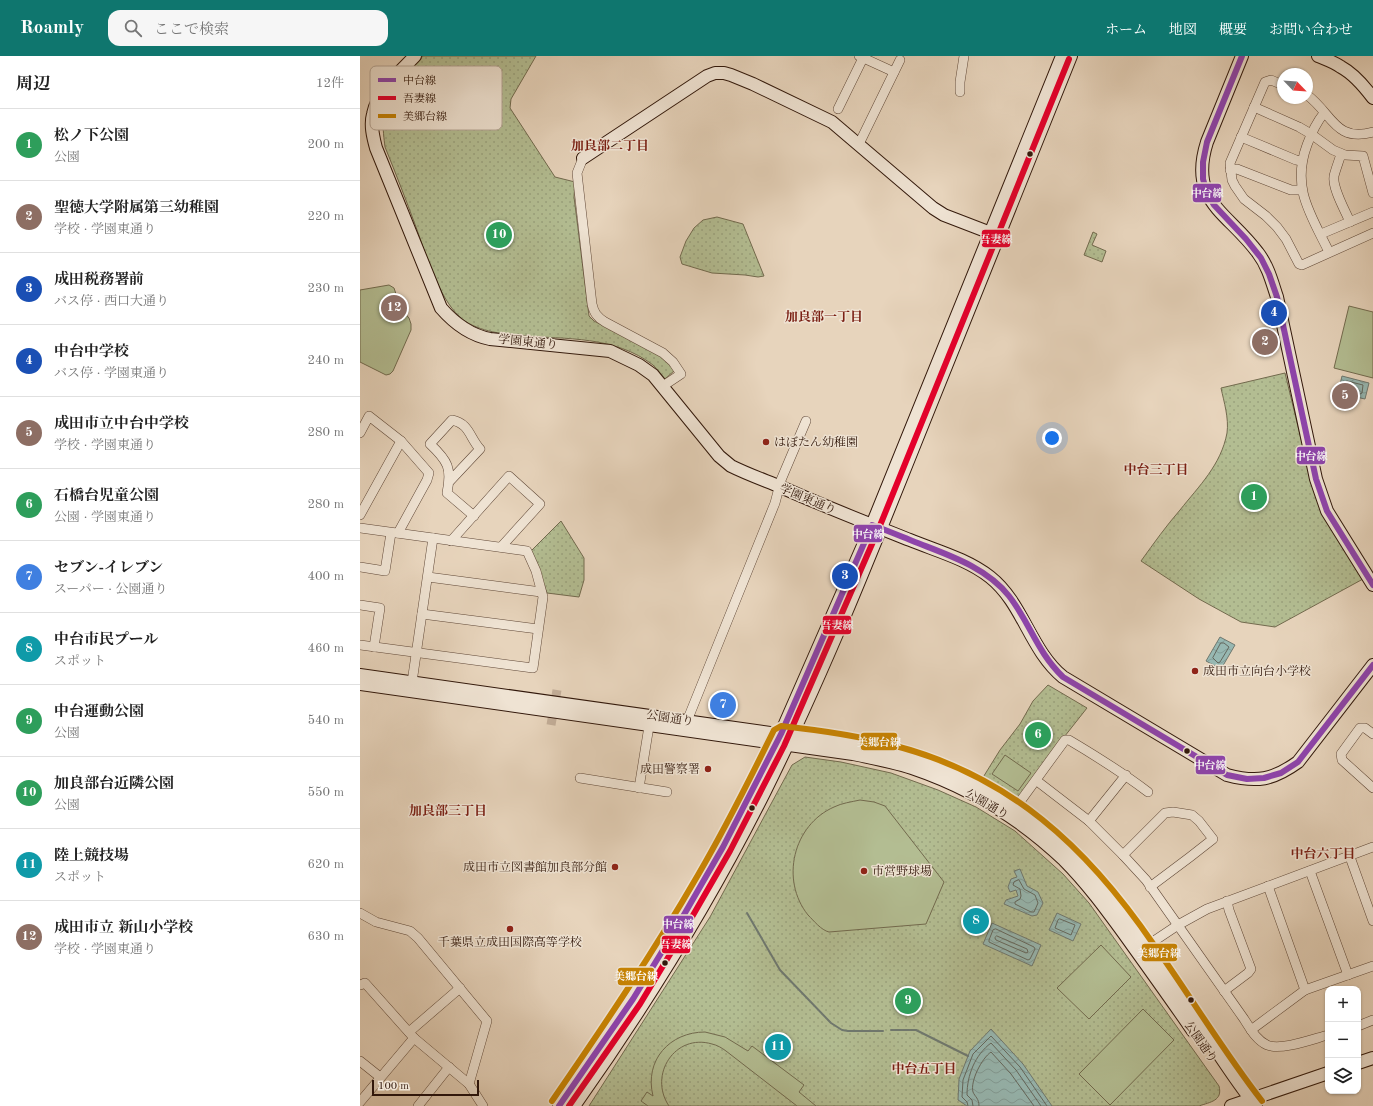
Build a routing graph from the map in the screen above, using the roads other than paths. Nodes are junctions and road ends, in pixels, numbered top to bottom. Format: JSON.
{"nodes":[{"id":1,"x":415,"y":56,"type":"edge"},
{"id":2,"x":1062,"y":56,"type":"edge"},
{"id":3,"x":1071,"y":56,"type":"edge"},
{"id":4,"x":1242,"y":56,"type":"edge"},
{"id":5,"x":1318,"y":56,"type":"edge"},
{"id":6,"x":861,"y":57,"type":"edge"},
{"id":7,"x":961,"y":57,"type":"edge"},
{"id":8,"x":900,"y":60,"type":"dead end"},
{"id":9,"x":406,"y":66,"type":"edge"},
{"id":10,"x":894,"y":72,"type":"junction"},
{"id":11,"x":1277,"y":82,"type":"edge"},
{"id":12,"x":960,"y":92,"type":"dead end"},
{"id":13,"x":1373,"y":98,"type":"edge"},
{"id":14,"x":1313,"y":100,"type":"edge"},
{"id":15,"x":1254,"y":107,"type":"junction"},
{"id":16,"x":838,"y":109,"type":"dead end"},
{"id":17,"x":1324,"y":113,"type":"junction"},
{"id":18,"x":372,"y":130,"type":"edge"},
{"id":19,"x":1373,"y":132,"type":"edge"},
{"id":20,"x":1311,"y":134,"type":"junction"},
{"id":21,"x":1241,"y":137,"type":"junction"},
{"id":22,"x":859,"y":144,"type":"junction"},
{"id":23,"x":1341,"y":154,"type":"junction"},
{"id":24,"x":583,"y":158,"type":"joint"},
{"id":25,"x":1302,"y":161,"type":"junction"},
{"id":26,"x":1230,"y":170,"type":"junction"},
{"id":27,"x":1302,"y":190,"type":"junction"},
{"id":28,"x":1373,"y":193,"type":"edge"},
{"id":29,"x":1373,"y":212,"type":"edge"},
{"id":30,"x":1350,"y":222,"type":"junction"},
{"id":31,"x":1373,"y":233,"type":"edge"},
{"id":32,"x":994,"y":234,"type":"junction"},
{"id":33,"x":1321,"y":234,"type":"junction"},
{"id":34,"x":1329,"y":252,"type":"junction"},
{"id":35,"x":663,"y":386,"type":"junction"},
{"id":36,"x":806,"y":421,"type":"dead end"},
{"id":37,"x":360,"y":433,"type":"edge"},
{"id":38,"x":401,"y":441,"type":"junction"},
{"id":39,"x":449,"y":482,"type":"junction"},
{"id":40,"x":780,"y":487,"type":"junction"},
{"id":41,"x":360,"y":515,"type":"edge"},
{"id":42,"x":474,"y":516,"type":"junction"},
{"id":43,"x":877,"y":527,"type":"junction"},
{"id":44,"x":360,"y":528,"type":"edge"},
{"id":45,"x":395,"y":533,"type":"junction"},
{"id":46,"x":433,"y":538,"type":"junction"},
{"id":47,"x":451,"y":541,"type":"junction"},
{"id":48,"x":501,"y":547,"type":"junction"},
{"id":49,"x":360,"y":567,"type":"edge"},
{"id":50,"x":428,"y":577,"type":"junction"},
{"id":51,"x":1373,"y":585,"type":"edge"},
{"id":52,"x":541,"y":592,"type":"junction"},
{"id":53,"x":360,"y":605,"type":"edge"},
{"id":54,"x":422,"y":614,"type":"junction"},
{"id":55,"x":538,"y":630,"type":"junction"},
{"id":56,"x":360,"y":645,"type":"edge"},
{"id":57,"x":374,"y":647,"type":"junction"},
{"id":58,"x":417,"y":653,"type":"junction"},
{"id":59,"x":1373,"y":665,"type":"edge"},
{"id":60,"x":360,"y":675,"type":"edge"},
{"id":61,"x":360,"y":684,"type":"edge"},
{"id":62,"x":412,"y":686,"type":"junction"},
{"id":63,"x":650,"y":720,"type":"junction"},
{"id":64,"x":687,"y":721,"type":"junction"},
{"id":65,"x":1373,"y":734,"type":"edge"},
{"id":66,"x":784,"y":739,"type":"junction"},
{"id":67,"x":1126,"y":775,"type":"junction"},
{"id":68,"x":580,"y":778,"type":"dead end"},
{"id":69,"x":1037,"y":781,"type":"junction"},
{"id":70,"x":639,"y":788,"type":"junction"},
{"id":71,"x":1373,"y":788,"type":"edge"},
{"id":72,"x":667,"y":792,"type":"dead end"},
{"id":73,"x":1148,"y":792,"type":"dead end"},
{"id":74,"x":1012,"y":813,"type":"junction"},
{"id":75,"x":1089,"y":821,"type":"junction"},
{"id":76,"x":1373,"y":847,"type":"edge"},
{"id":77,"x":1123,"y":855,"type":"junction"},
{"id":78,"x":1350,"y":857,"type":"junction"},
{"id":79,"x":1310,"y":871,"type":"junction"},
{"id":80,"x":1268,"y":886,"type":"junction"},
{"id":81,"x":1150,"y":887,"type":"junction"},
{"id":82,"x":1227,"y":901,"type":"junction"},
{"id":83,"x":360,"y":913,"type":"edge"},
{"id":84,"x":1373,"y":921,"type":"edge"},
{"id":85,"x":1178,"y":925,"type":"junction"},
{"id":86,"x":1145,"y":947,"type":"junction"},
{"id":87,"x":1373,"y":966,"type":"edge"},
{"id":88,"x":1348,"y":975,"type":"junction"},
{"id":89,"x":360,"y":985,"type":"edge"},
{"id":90,"x":460,"y":988,"type":"junction"},
{"id":91,"x":1305,"y":990,"type":"junction"},
{"id":92,"x":1224,"y":991,"type":"junction"},
{"id":93,"x":1373,"y":1020,"type":"edge"},
{"id":94,"x":1361,"y":1025,"type":"edge"},
{"id":95,"x":1251,"y":1030,"type":"junction"},
{"id":96,"x":412,"y":1035,"type":"junction"},
{"id":97,"x":1325,"y":1036,"type":"edge"},
{"id":98,"x":1373,"y":1058,"type":"edge"},
{"id":99,"x":1361,"y":1060,"type":"edge"},
{"id":100,"x":360,"y":1061,"type":"edge"},
{"id":101,"x":449,"y":1067,"type":"junction"},
{"id":102,"x":1325,"y":1074,"type":"edge"},
{"id":103,"x":380,"y":1078,"type":"junction"},
{"id":104,"x":469,"y":1084,"type":"junction"},
{"id":105,"x":360,"y":1102,"type":"edge"},
{"id":106,"x":1245,"y":1104,"type":"edge"},
{"id":107,"x":482,"y":1105,"type":"edge"},
{"id":108,"x":418,"y":1106,"type":"edge"},
{"id":109,"x":559,"y":1106,"type":"edge"},
{"id":110,"x":574,"y":1106,"type":"edge"}],
"edges":[{"from":1,"to":9,"type":"street","name":"学園東通り"},
{"from":2,"to":32,"type":"street"},
{"from":3,"to":32,"type":"street"},
{"from":4,"to":51,"type":"street"},
{"from":5,"to":13,"type":"street"},
{"from":6,"to":10,"type":"street"},
{"from":6,"to":16,"type":"street"},
{"from":7,"to":12,"type":"street"},
{"from":8,"to":10,"type":"street"},
{"from":10,"to":22,"type":"street"},
{"from":11,"to":15,"type":"street"},
{"from":14,"to":17,"type":"street"},
{"from":15,"to":20,"type":"street"},
{"from":15,"to":21,"type":"street"},
{"from":17,"to":19,"type":"street"},
{"from":17,"to":20,"type":"street"},
{"from":18,"to":35,"type":"street","name":"学園東通り"},
{"from":20,"to":23,"type":"street"},
{"from":20,"to":25,"type":"street"},
{"from":21,"to":25,"type":"street"},
{"from":21,"to":26,"type":"street"},
{"from":22,"to":24,"type":"street"},
{"from":22,"to":32,"type":"street"},
{"from":23,"to":28,"type":"street"},
{"from":23,"to":30,"type":"street"},
{"from":24,"to":35,"type":"street"},
{"from":25,"to":27,"type":"street"},
{"from":26,"to":27,"type":"street"},
{"from":26,"to":34,"type":"street"},
{"from":27,"to":33,"type":"street"},
{"from":29,"to":30,"type":"street"},
{"from":30,"to":33,"type":"street"},
{"from":31,"to":34,"type":"street"},
{"from":32,"to":43,"type":"street"},
{"from":33,"to":34,"type":"street"},
{"from":35,"to":40,"type":"street","name":"学園東通り"},
{"from":36,"to":40,"type":"street"},
{"from":37,"to":38,"type":"street"},
{"from":38,"to":41,"type":"street"},
{"from":38,"to":45,"type":"street"},
{"from":39,"to":39,"type":"street"},
{"from":39,"to":42,"type":"street"},
{"from":40,"to":43,"type":"street","name":"学園東通り"},
{"from":40,"to":64,"type":"street"},
{"from":42,"to":47,"type":"street"},
{"from":42,"to":48,"type":"street"},
{"from":43,"to":59,"type":"street","name":"学園東通り"},
{"from":43,"to":66,"type":"street"},
{"from":44,"to":45,"type":"street"},
{"from":45,"to":46,"type":"street"},
{"from":45,"to":49,"type":"street"},
{"from":46,"to":47,"type":"street"},
{"from":46,"to":50,"type":"street"},
{"from":47,"to":48,"type":"street"},
{"from":48,"to":52,"type":"street"},
{"from":50,"to":52,"type":"street"},
{"from":50,"to":54,"type":"street"},
{"from":52,"to":55,"type":"street"},
{"from":53,"to":57,"type":"street"},
{"from":54,"to":55,"type":"street"},
{"from":54,"to":58,"type":"street"},
{"from":55,"to":58,"type":"street"},
{"from":56,"to":57,"type":"street"},
{"from":57,"to":58,"type":"street"},
{"from":58,"to":62,"type":"street"},
{"from":60,"to":62,"type":"street","name":"公園通り"},
{"from":61,"to":62,"type":"street","name":"公園通り"},
{"from":62,"to":63,"type":"street","name":"公園通り"},
{"from":63,"to":64,"type":"street","name":"公園通り"},
{"from":63,"to":66,"type":"street","name":"公園通り"},
{"from":63,"to":70,"type":"street"},
{"from":64,"to":66,"type":"street","name":"公園通り"},
{"from":65,"to":71,"type":"street"},
{"from":66,"to":74,"type":"street","name":"公園通り"},
{"from":66,"to":109,"type":"street"},
{"from":66,"to":110,"type":"street"},
{"from":67,"to":69,"type":"street"},
{"from":67,"to":73,"type":"street"},
{"from":67,"to":75,"type":"street"},
{"from":68,"to":70,"type":"street"},
{"from":69,"to":74,"type":"street"},
{"from":69,"to":75,"type":"street"},
{"from":70,"to":72,"type":"street"},
{"from":74,"to":86,"type":"street","name":"公園通り"},
{"from":74,"to":106,"type":"street","name":"公園通り"},
{"from":75,"to":77,"type":"street"},
{"from":76,"to":78,"type":"street"},
{"from":77,"to":81,"type":"street"},
{"from":77,"to":81,"type":"street"},
{"from":78,"to":79,"type":"street"},
{"from":78,"to":84,"type":"street"},
{"from":79,"to":80,"type":"street"},
{"from":79,"to":88,"type":"street"},
{"from":80,"to":82,"type":"street"},
{"from":80,"to":91,"type":"street"},
{"from":81,"to":85,"type":"street"},
{"from":82,"to":85,"type":"street"},
{"from":82,"to":92,"type":"street"},
{"from":83,"to":90,"type":"street"},
{"from":85,"to":86,"type":"street"},
{"from":85,"to":92,"type":"street"},
{"from":86,"to":106,"type":"street","name":"公園通り"},
{"from":87,"to":88,"type":"street"},
{"from":88,"to":91,"type":"street"},
{"from":89,"to":96,"type":"street"},
{"from":90,"to":96,"type":"street"},
{"from":90,"to":104,"type":"street"},
{"from":91,"to":95,"type":"street"},
{"from":92,"to":95,"type":"street"},
{"from":93,"to":94,"type":"street"},
{"from":95,"to":97,"type":"street"},
{"from":96,"to":101,"type":"street"},
{"from":96,"to":103,"type":"street"},
{"from":98,"to":99,"type":"street"},
{"from":100,"to":103,"type":"street"},
{"from":101,"to":104,"type":"street"},
{"from":101,"to":108,"type":"street"},
{"from":102,"to":106,"type":"street"},
{"from":103,"to":105,"type":"street"},
{"from":104,"to":107,"type":"street"}]}
